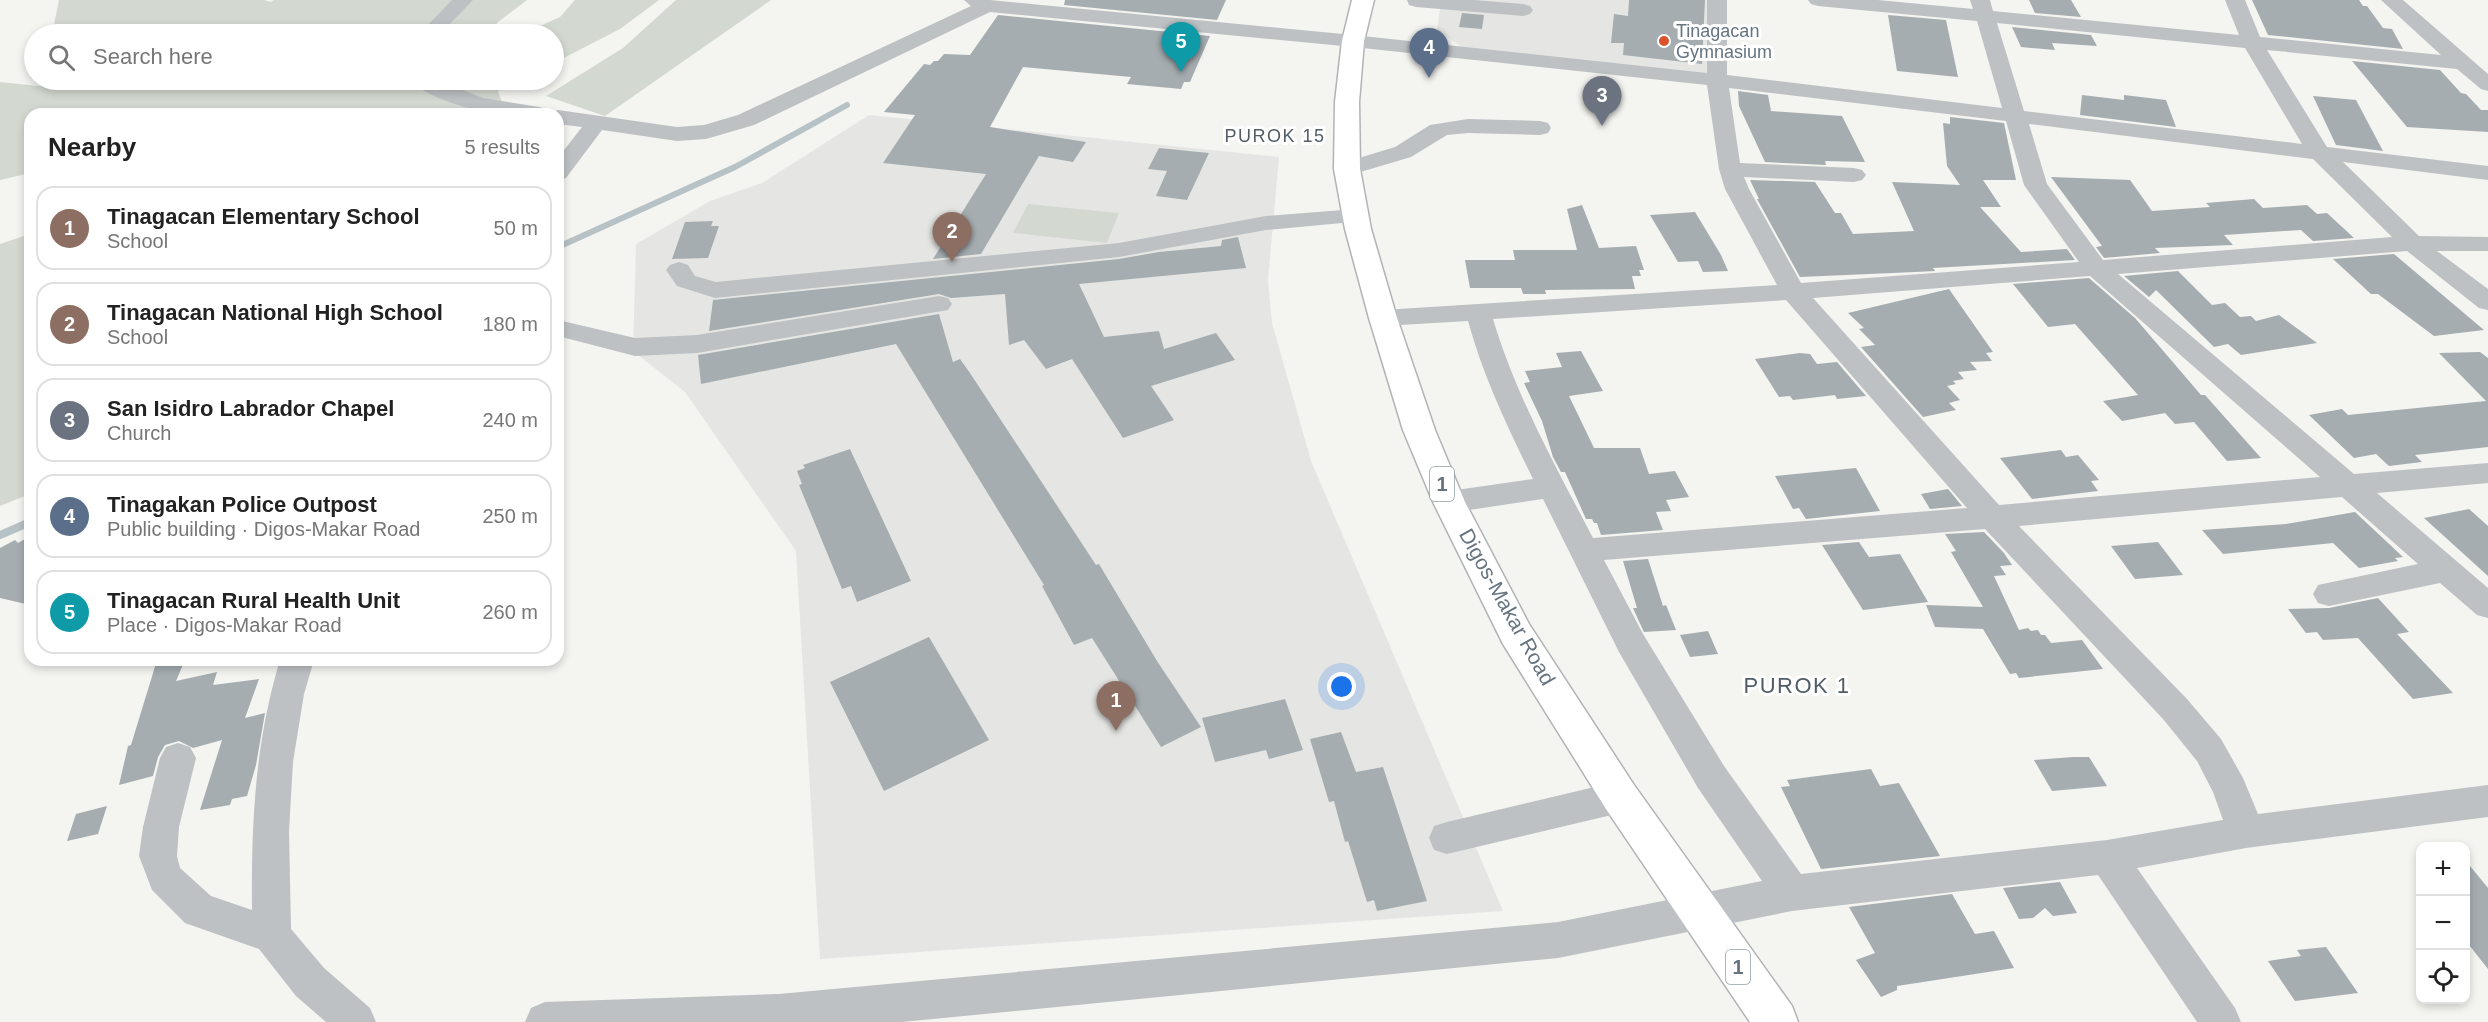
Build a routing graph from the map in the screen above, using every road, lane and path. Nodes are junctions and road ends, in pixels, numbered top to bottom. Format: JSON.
{"nodes":[{"id":1,"x":464,"y":0,"type":"edge"},
{"id":2,"x":1364,"y":0,"type":"edge"},
{"id":3,"x":1717,"y":0,"type":"edge"},
{"id":4,"x":1818,"y":0,"type":"edge"},
{"id":5,"x":2235,"y":0,"type":"edge"},
{"id":6,"x":2391,"y":0,"type":"edge"},
{"id":7,"x":1416,"y":1,"type":"edge"},
{"id":8,"x":980,"y":3,"type":"edge"},
{"id":9,"x":1982,"y":8,"type":"edge"},
{"id":10,"x":1523,"y":10,"type":"dead end"},
{"id":11,"x":439,"y":24,"type":"edge"},
{"id":12,"x":1353,"y":41,"type":"junction"},
{"id":13,"x":2252,"y":43,"type":"junction"},
{"id":14,"x":1407,"y":47,"type":"junction"},
{"id":15,"x":2461,"y":63,"type":"junction"},
{"id":16,"x":1717,"y":80,"type":"junction"},
{"id":17,"x":2488,"y":85,"type":"edge"},
{"id":18,"x":440,"y":90,"type":"edge"},
{"id":19,"x":504,"y":108,"type":"edge"},
{"id":20,"x":2017,"y":117,"type":"junction"},
{"id":21,"x":564,"y":118,"type":"edge"},
{"id":22,"x":597,"y":122,"type":"junction"},
{"id":23,"x":1540,"y":128,"type":"dead end"},
{"id":24,"x":2318,"y":151,"type":"junction"},
{"id":25,"x":564,"y":165,"type":"edge"},
{"id":26,"x":1347,"y":169,"type":"junction"},
{"id":27,"x":1730,"y":169,"type":"junction"},
{"id":28,"x":2488,"y":173,"type":"edge"},
{"id":29,"x":1854,"y":175,"type":"dead end"},
{"id":30,"x":1355,"y":216,"type":"junction"},
{"id":31,"x":2412,"y":243,"type":"junction"},
{"id":32,"x":2488,"y":244,"type":"edge"},
{"id":33,"x":2096,"y":268,"type":"junction"},
{"id":34,"x":679,"y":270,"type":"dead end"},
{"id":35,"x":895,"y":271,"type":"junction"},
{"id":36,"x":1793,"y":292,"type":"junction"},
{"id":37,"x":2488,"y":303,"type":"edge"},
{"id":38,"x":939,"y":304,"type":"dead end"},
{"id":39,"x":896,"y":312,"type":"junction"},
{"id":40,"x":1478,"y":312,"type":"junction"},
{"id":41,"x":1383,"y":318,"type":"junction"},
{"id":42,"x":564,"y":330,"type":"edge"},
{"id":43,"x":2488,"y":472,"type":"edge"},
{"id":44,"x":2345,"y":484,"type":"junction"},
{"id":45,"x":1550,"y":487,"type":"junction"},
{"id":46,"x":1449,"y":502,"type":"junction"},
{"id":47,"x":1992,"y":517,"type":"junction"},
{"id":48,"x":1583,"y":550,"type":"junction"},
{"id":49,"x":2445,"y":570,"type":"junction"},
{"id":50,"x":2329,"y":594,"type":"dead end"},
{"id":51,"x":2488,"y":606,"type":"edge"},
{"id":52,"x":296,"y":666,"type":"edge"},
{"id":53,"x":178,"y":758,"type":"dead end"},
{"id":54,"x":1620,"y":797,"type":"junction"},
{"id":55,"x":2488,"y":801,"type":"edge"},
{"id":56,"x":2246,"y":832,"type":"junction"},
{"id":57,"x":1447,"y":838,"type":"dead end"},
{"id":58,"x":2107,"y":857,"type":"junction"},
{"id":59,"x":1791,"y":893,"type":"junction"},
{"id":60,"x":1699,"y":913,"type":"junction"},
{"id":61,"x":272,"y":935,"type":"junction"},
{"id":62,"x":356,"y":1022,"type":"edge"},
{"id":63,"x":545,"y":1022,"type":"edge"},
{"id":64,"x":1776,"y":1022,"type":"edge"},
{"id":65,"x":2221,"y":1022,"type":"edge"}],
"edges":[{"from":1,"to":11,"type":"street"},
{"from":2,"to":12,"type":"highway","name":"Digos-Makar Road","number":"1"},
{"from":3,"to":16,"type":"street"},
{"from":4,"to":9,"type":"street"},
{"from":5,"to":13,"type":"street"},
{"from":6,"to":15,"type":"street"},
{"from":7,"to":10,"type":"street"},
{"from":7,"to":14,"type":"street"},
{"from":8,"to":12,"type":"street"},
{"from":8,"to":22,"type":"street"},
{"from":9,"to":13,"type":"street"},
{"from":9,"to":20,"type":"street"},
{"from":12,"to":14,"type":"street"},
{"from":12,"to":26,"type":"highway","name":"Digos-Makar Road","number":"1"},
{"from":13,"to":15,"type":"street"},
{"from":13,"to":24,"type":"street"},
{"from":14,"to":16,"type":"street"},
{"from":15,"to":17,"type":"street"},
{"from":16,"to":20,"type":"street"},
{"from":16,"to":27,"type":"street"},
{"from":18,"to":19,"type":"street"},
{"from":20,"to":24,"type":"street"},
{"from":20,"to":33,"type":"street"},
{"from":21,"to":22,"type":"street"},
{"from":22,"to":25,"type":"street"},
{"from":23,"to":26,"type":"street"},
{"from":24,"to":28,"type":"street"},
{"from":24,"to":31,"type":"street"},
{"from":26,"to":30,"type":"highway","name":"Digos-Makar Road","number":"1"},
{"from":27,"to":29,"type":"street"},
{"from":27,"to":36,"type":"street"},
{"from":30,"to":35,"type":"street"},
{"from":30,"to":41,"type":"highway","name":"Digos-Makar Road","number":"1"},
{"from":31,"to":32,"type":"street"},
{"from":31,"to":33,"type":"street"},
{"from":31,"to":37,"type":"street"},
{"from":33,"to":36,"type":"street"},
{"from":33,"to":44,"type":"street"},
{"from":34,"to":35,"type":"street"},
{"from":35,"to":39,"type":"street"},
{"from":36,"to":40,"type":"street"},
{"from":36,"to":47,"type":"street"},
{"from":38,"to":39,"type":"street"},
{"from":39,"to":42,"type":"street"},
{"from":40,"to":41,"type":"street"},
{"from":40,"to":45,"type":"street"},
{"from":41,"to":46,"type":"highway","name":"Digos-Makar Road","number":"1"},
{"from":43,"to":44,"type":"street"},
{"from":44,"to":47,"type":"street"},
{"from":44,"to":49,"type":"street"},
{"from":45,"to":46,"type":"street"},
{"from":45,"to":48,"type":"street"},
{"from":46,"to":54,"type":"highway","name":"Digos-Makar Road","number":"1"},
{"from":47,"to":48,"type":"street"},
{"from":47,"to":56,"type":"street"},
{"from":48,"to":59,"type":"street"},
{"from":49,"to":50,"type":"street"},
{"from":49,"to":51,"type":"street"},
{"from":52,"to":61,"type":"street"},
{"from":53,"to":61,"type":"street"},
{"from":54,"to":57,"type":"street"},
{"from":54,"to":60,"type":"highway","name":"Digos-Makar Road","number":"1"},
{"from":55,"to":56,"type":"street"},
{"from":56,"to":58,"type":"street"},
{"from":58,"to":59,"type":"street"},
{"from":58,"to":65,"type":"street"},
{"from":59,"to":60,"type":"street"},
{"from":60,"to":63,"type":"street"},
{"from":60,"to":64,"type":"highway","name":"Digos-Makar Road","number":"1"},
{"from":61,"to":62,"type":"street"}]}
